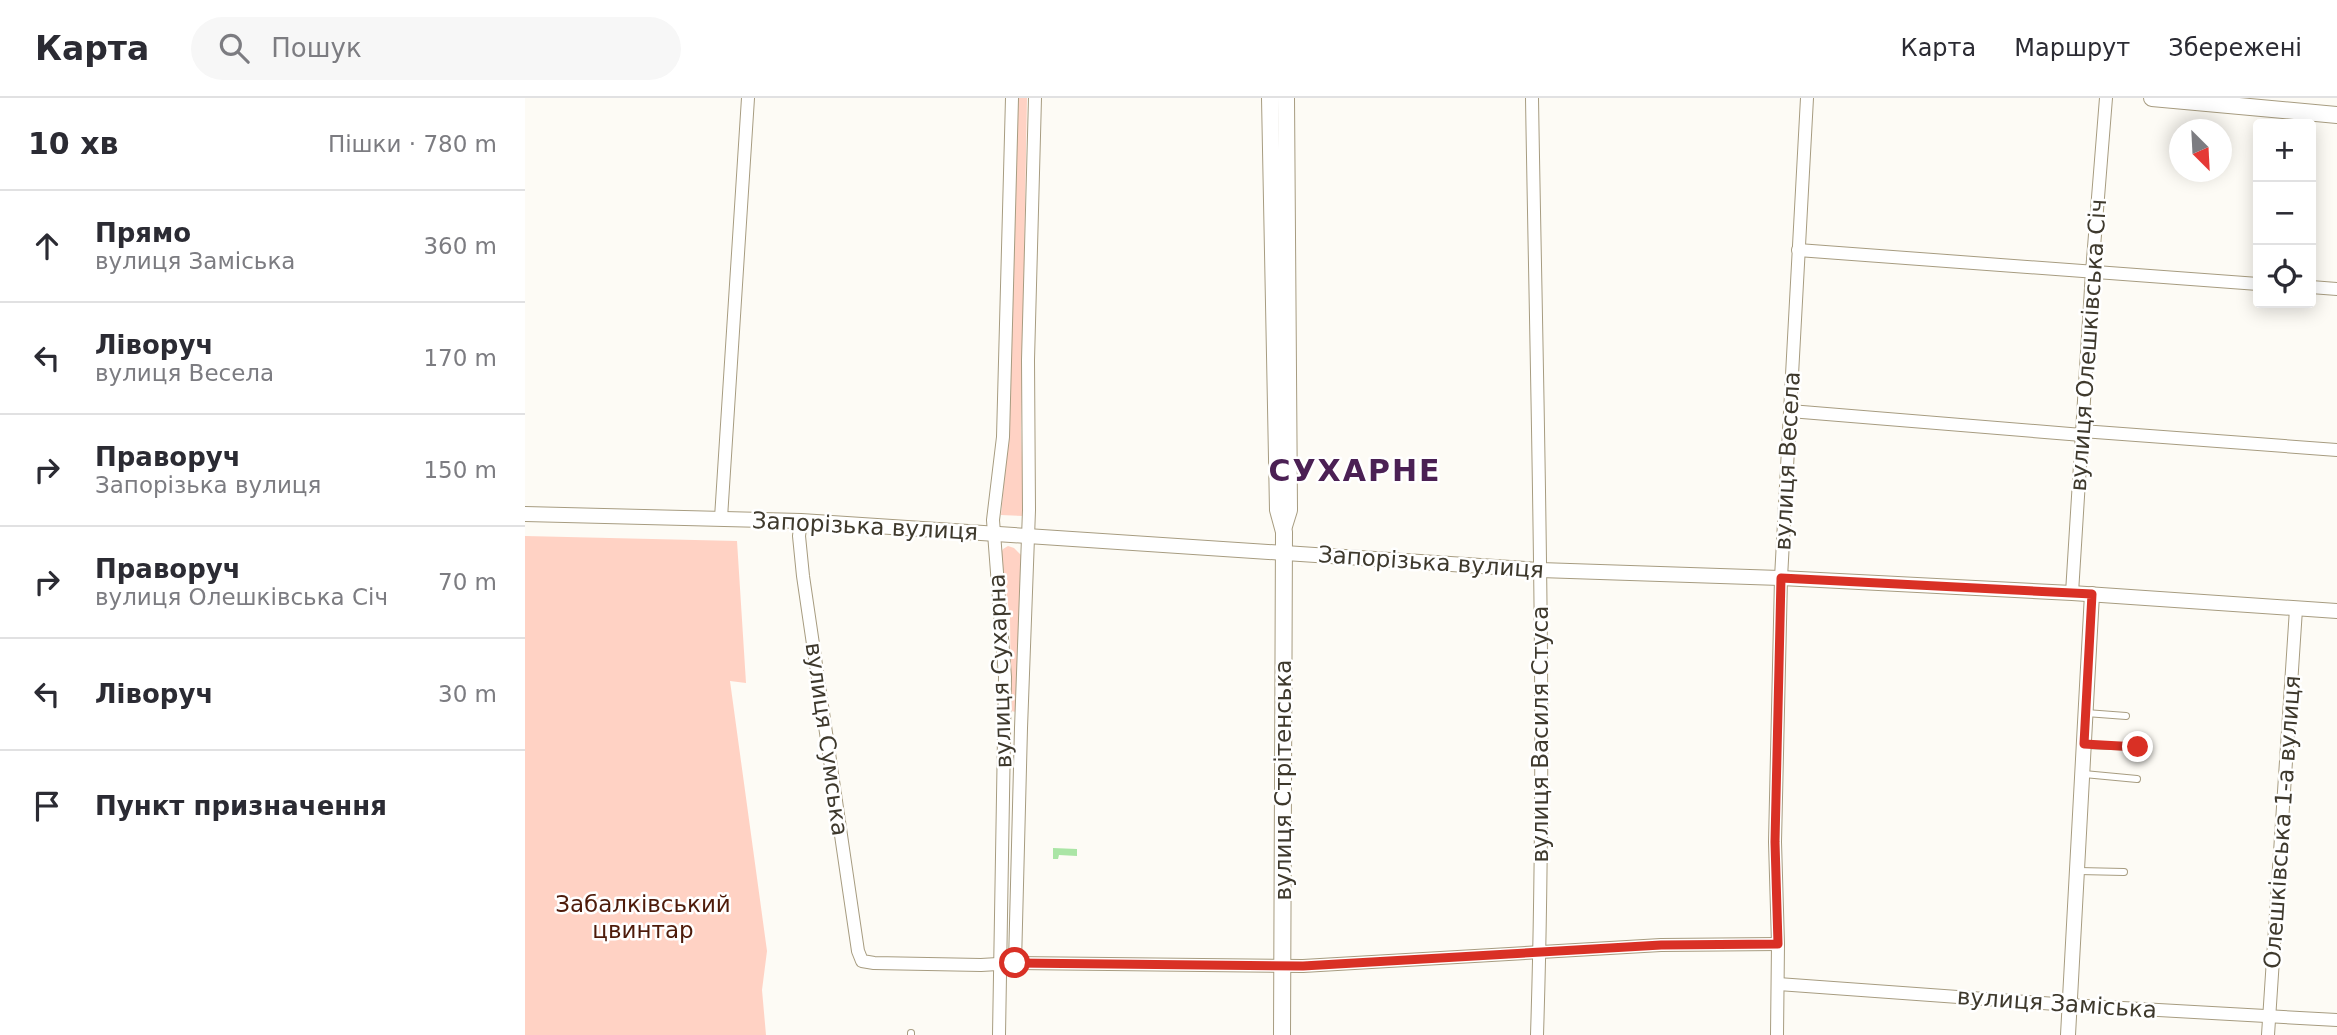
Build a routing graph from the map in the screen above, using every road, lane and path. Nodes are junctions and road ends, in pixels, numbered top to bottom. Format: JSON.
{"nodes":[{"id":1,"x":748,"y":98,"type":"edge"},
{"id":2,"x":1012,"y":98,"type":"edge"},
{"id":3,"x":1035,"y":98,"type":"edge"},
{"id":4,"x":1270,"y":98,"type":"edge"},
{"id":5,"x":1286,"y":98,"type":"edge"},
{"id":6,"x":1532,"y":98,"type":"edge"},
{"id":7,"x":1807,"y":98,"type":"edge"},
{"id":8,"x":2106,"y":98,"type":"edge"},
{"id":9,"x":2152,"y":98,"type":"edge"},
{"id":10,"x":2337,"y":115,"type":"edge"},
{"id":11,"x":1798,"y":250,"type":"junction"},
{"id":12,"x":2092,"y":272,"type":"junction"},
{"id":13,"x":2253,"y":284,"type":"edge"},
{"id":14,"x":2316,"y":287,"type":"edge"},
{"id":15,"x":2337,"y":289,"type":"edge"},
{"id":16,"x":1790,"y":411,"type":"junction"},
{"id":17,"x":2082,"y":433,"type":"junction"},
{"id":18,"x":2337,"y":450,"type":"edge"},
{"id":19,"x":525,"y":514,"type":"edge"},
{"id":20,"x":721,"y":518,"type":"junction"},
{"id":21,"x":801,"y":521,"type":"junction"},
{"id":22,"x":1284,"y":529,"type":"junction"},
{"id":23,"x":994,"y":533,"type":"junction"},
{"id":24,"x":1028,"y":536,"type":"junction"},
{"id":25,"x":1284,"y":553,"type":"junction"},
{"id":26,"x":1540,"y":570,"type":"junction"},
{"id":27,"x":1781,"y":578,"type":"junction"},
{"id":28,"x":2072,"y":593,"type":"junction"},
{"id":29,"x":2092,"y":594,"type":"junction"},
{"id":30,"x":2296,"y":608,"type":"junction"},
{"id":31,"x":2337,"y":611,"type":"edge"},
{"id":32,"x":2085,"y":713,"type":"junction"},
{"id":33,"x":2126,"y":716,"type":"dead end"},
{"id":34,"x":1006,"y":727,"type":"junction"},
{"id":35,"x":1020,"y":727,"type":"junction"},
{"id":36,"x":2084,"y":744,"type":"junction"},
{"id":37,"x":2138,"y":747,"type":"dead end"},
{"id":38,"x":2082,"y":774,"type":"junction"},
{"id":39,"x":2137,"y":779,"type":"dead end"},
{"id":40,"x":2077,"y":871,"type":"junction"},
{"id":41,"x":2124,"y":872,"type":"dead end"},
{"id":42,"x":1778,"y":944,"type":"junction"},
{"id":43,"x":1539,"y":953,"type":"junction"},
{"id":44,"x":1015,"y":963,"type":"junction"},
{"id":45,"x":1000,"y":964,"type":"junction"},
{"id":46,"x":1283,"y":965,"type":"junction"},
{"id":47,"x":1778,"y":984,"type":"junction"},
{"id":48,"x":2070,"y":1005,"type":"junction"},
{"id":49,"x":2269,"y":1017,"type":"junction"},
{"id":50,"x":2337,"y":1020,"type":"edge"},
{"id":51,"x":999,"y":1035,"type":"edge"},
{"id":52,"x":1282,"y":1035,"type":"edge"},
{"id":53,"x":1537,"y":1035,"type":"edge"},
{"id":54,"x":1777,"y":1035,"type":"edge"},
{"id":55,"x":2069,"y":1035,"type":"edge"},
{"id":56,"x":2267,"y":1035,"type":"edge"}],
"edges":[{"from":1,"to":20,"type":"street"},
{"from":2,"to":23,"type":"street","name":"вулиця Сухарна"},
{"from":3,"to":24,"type":"street","name":"вулиця Сухарна"},
{"from":4,"to":22,"type":"main road","name":"вулиця Стрітенська"},
{"from":5,"to":22,"type":"main road","name":"вулиця Стрітенська"},
{"from":6,"to":26,"type":"street","name":"вулиця Василя Стуса"},
{"from":7,"to":11,"type":"street","name":"вулиця Весела"},
{"from":8,"to":12,"type":"street","name":"вулиця Олешківська Січ"},
{"from":9,"to":10,"type":"main road"},
{"from":11,"to":12,"type":"street"},
{"from":11,"to":16,"type":"street","name":"вулиця Весела"},
{"from":12,"to":13,"type":"street"},
{"from":12,"to":17,"type":"street","name":"вулиця Олешківська Січ"},
{"from":14,"to":15,"type":"street"},
{"from":16,"to":17,"type":"street"},
{"from":16,"to":27,"type":"street","name":"вулиця Весела"},
{"from":17,"to":18,"type":"street"},
{"from":17,"to":28,"type":"street","name":"вулиця Олешківська Січ"},
{"from":19,"to":20,"type":"street","name":"Запорізька вулиця"},
{"from":20,"to":21,"type":"street","name":"Запорізька вулиця"},
{"from":21,"to":23,"type":"street","name":"Запорізька вулиця"},
{"from":21,"to":45,"type":"street","name":"вулиця Сумська"},
{"from":22,"to":25,"type":"main road","name":"вулиця Стрітенська"},
{"from":23,"to":24,"type":"street","name":"Запорізька вулиця"},
{"from":23,"to":34,"type":"street","name":"вулиця Сухарна"},
{"from":24,"to":25,"type":"street","name":"Запорізька вулиця"},
{"from":24,"to":35,"type":"street","name":"вулиця Сухарна"},
{"from":25,"to":26,"type":"street","name":"Запорізька вулиця"},
{"from":25,"to":46,"type":"main road","name":"вулиця Стрітенська"},
{"from":26,"to":27,"type":"street","name":"Запорізька вулиця"},
{"from":26,"to":43,"type":"street","name":"вулиця Василя Стуса"},
{"from":27,"to":28,"type":"street","name":"Запорізька вулиця"},
{"from":27,"to":42,"type":"street","name":"вулиця Весела"},
{"from":28,"to":29,"type":"street","name":"Запорізька вулиця"},
{"from":29,"to":30,"type":"street","name":"Запорізька вулиця"},
{"from":29,"to":32,"type":"street"},
{"from":30,"to":31,"type":"street","name":"Запорізька вулиця"},
{"from":30,"to":49,"type":"street","name":"Олешківська 1-а вулиця"},
{"from":32,"to":33,"type":"lane"},
{"from":32,"to":36,"type":"street"},
{"from":34,"to":35,"type":"lane"},
{"from":34,"to":45,"type":"street","name":"вулиця Сухарна"},
{"from":35,"to":44,"type":"street","name":"вулиця Сухарна"},
{"from":36,"to":37,"type":"lane"},
{"from":36,"to":38,"type":"street"},
{"from":38,"to":39,"type":"lane"},
{"from":38,"to":40,"type":"street"},
{"from":40,"to":41,"type":"lane"},
{"from":40,"to":48,"type":"street"},
{"from":42,"to":43,"type":"street"},
{"from":42,"to":47,"type":"street","name":"вулиця Весела"},
{"from":43,"to":46,"type":"street"},
{"from":43,"to":53,"type":"street","name":"вулиця Василя Стуса"},
{"from":44,"to":45,"type":"street"},
{"from":44,"to":46,"type":"street"},
{"from":45,"to":51,"type":"street","name":"вулиця Сухарна"},
{"from":46,"to":52,"type":"main road","name":"вулиця Стрітенська"},
{"from":47,"to":48,"type":"street","name":"вулиця Заміська"},
{"from":47,"to":54,"type":"street","name":"вулиця Весела"},
{"from":48,"to":49,"type":"street","name":"вулиця Заміська"},
{"from":48,"to":55,"type":"street"},
{"from":49,"to":50,"type":"street","name":"вулиця Заміська"},
{"from":49,"to":56,"type":"street","name":"Олешківська 1-а вулиця"}]}
